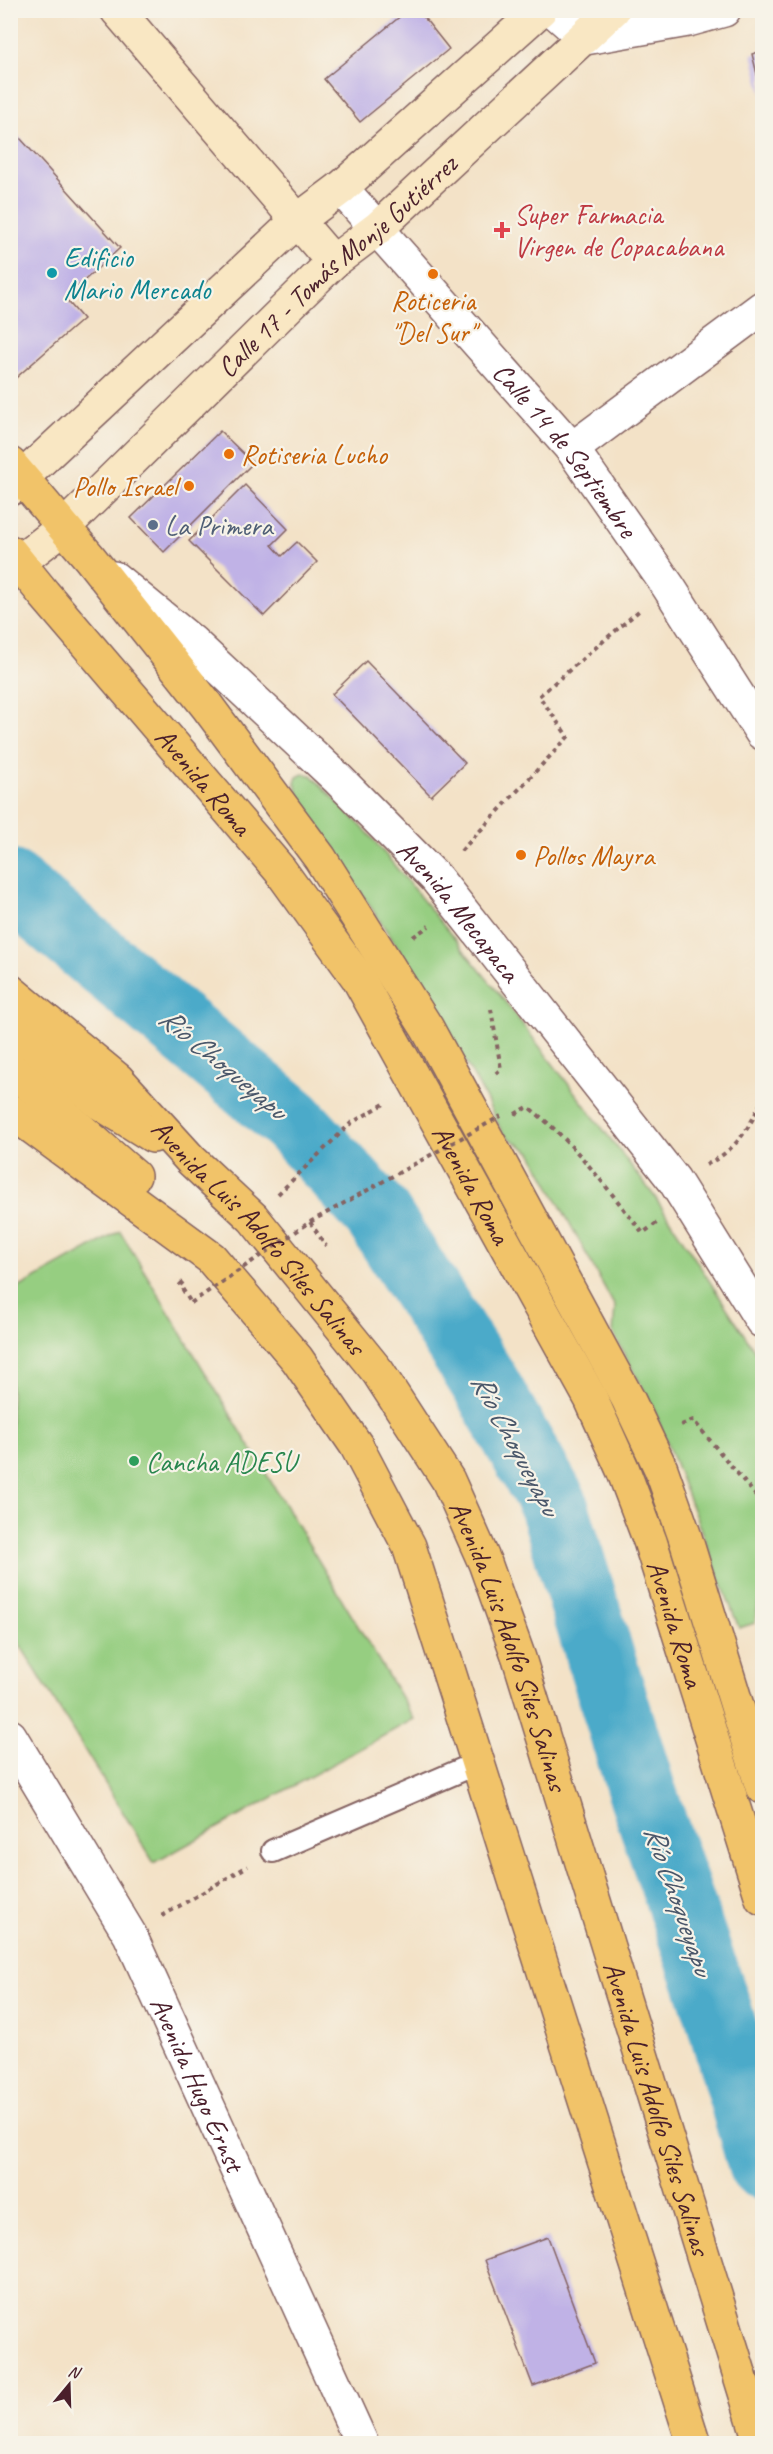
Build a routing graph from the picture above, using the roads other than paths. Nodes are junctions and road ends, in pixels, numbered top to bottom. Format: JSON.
{"nodes":[{"id":1,"x":117,"y":10,"type":"edge"},
{"id":2,"x":540,"y":10,"type":"edge"},
{"id":3,"x":553,"y":10,"type":"edge"},
{"id":4,"x":613,"y":10,"type":"edge"},
{"id":5,"x":724,"y":10,"type":"edge"},
{"id":6,"x":585,"y":38,"type":"junction"},
{"id":7,"x":341,"y":188,"type":"junction"},
{"id":8,"x":297,"y":221,"type":"junction"},
{"id":9,"x":378,"y":228,"type":"junction"},
{"id":10,"x":333,"y":262,"type":"junction"},
{"id":11,"x":762,"y":309,"type":"edge"},
{"id":12,"x":572,"y":448,"type":"junction"},
{"id":13,"x":15,"y":477,"type":"edge"},
{"id":14,"x":64,"y":527,"type":"junction"},
{"id":15,"x":15,"y":557,"type":"edge"},
{"id":16,"x":89,"y":557,"type":"junction"},
{"id":17,"x":762,"y":733,"type":"edge"},
{"id":18,"x":10,"y":991,"type":"edge"},
{"id":19,"x":10,"y":1028,"type":"edge"},
{"id":20,"x":10,"y":1068,"type":"edge"},
{"id":21,"x":10,"y":1111,"type":"edge"},
{"id":22,"x":191,"y":1160,"type":"junction"},
{"id":23,"x":211,"y":1258,"type":"junction"},
{"id":24,"x":762,"y":1321,"type":"edge"},
{"id":25,"x":10,"y":1736,"type":"edge"},
{"id":26,"x":480,"y":1762,"type":"junction"},
{"id":27,"x":762,"y":1787,"type":"edge"},
{"id":28,"x":273,"y":1851,"type":"road end"},
{"id":29,"x":762,"y":1898,"type":"edge"},
{"id":30,"x":362,"y":2444,"type":"edge"},
{"id":31,"x":694,"y":2444,"type":"edge"},
{"id":32,"x":761,"y":2444,"type":"edge"}],
"edges":[{"from":1,"to":8,"type":"main road"},
{"from":2,"to":7,"type":"main road","name":"Calle 17 - Tomás Monje Gutiérrez"},
{"from":3,"to":6,"type":"street"},
{"from":4,"to":6,"type":"main road","name":"Calle 17 - Tomás Monje Gutiérrez"},
{"from":5,"to":6,"type":"street"},
{"from":6,"to":9,"type":"main road","name":"Calle 17 - Tomás Monje Gutiérrez"},
{"from":7,"to":8,"type":"main road","name":"Calle 17 - Tomás Monje Gutiérrez"},
{"from":7,"to":9,"type":"street","name":"Calle 14 de Septiembre"},
{"from":8,"to":10,"type":"main road"},
{"from":8,"to":13,"type":"main road","name":"Calle 17 - Tomás Monje Gutiérrez"},
{"from":9,"to":10,"type":"main road","name":"Calle 17 - Tomás Monje Gutiérrez"},
{"from":9,"to":12,"type":"street","name":"Calle 14 de Septiembre"},
{"from":10,"to":14,"type":"main road","name":"Calle 17 - Tomás Monje Gutiérrez"},
{"from":11,"to":12,"type":"street"},
{"from":12,"to":17,"type":"street","name":"Calle 14 de Septiembre"},
{"from":13,"to":14,"type":"main road","name":"Avenida Roma"},
{"from":14,"to":15,"type":"main road","name":"Calle 17 - Tomás Monje Gutiérrez"},
{"from":14,"to":16,"type":"main road","name":"Avenida Roma"},
{"from":15,"to":29,"type":"main road","name":"Avenida Roma"},
{"from":16,"to":24,"type":"street","name":"Avenida Mecapaca"},
{"from":16,"to":27,"type":"main road","name":"Avenida Roma"},
{"from":18,"to":22,"type":"main road","name":"Avenida Luis Adolfo Siles Salinas"},
{"from":19,"to":22,"type":"main road"},
{"from":20,"to":23,"type":"main road"},
{"from":21,"to":23,"type":"main road","name":"Avenida Luis Adolfo Siles Salinas"},
{"from":22,"to":32,"type":"main road","name":"Avenida Luis Adolfo Siles Salinas"},
{"from":23,"to":26,"type":"main road","name":"Avenida Luis Adolfo Siles Salinas"},
{"from":25,"to":30,"type":"street","name":"Avenida Hugo Ernst"},
{"from":26,"to":28,"type":"lane"},
{"from":26,"to":31,"type":"main road","name":"Avenida Luis Adolfo Siles Salinas"}]}
